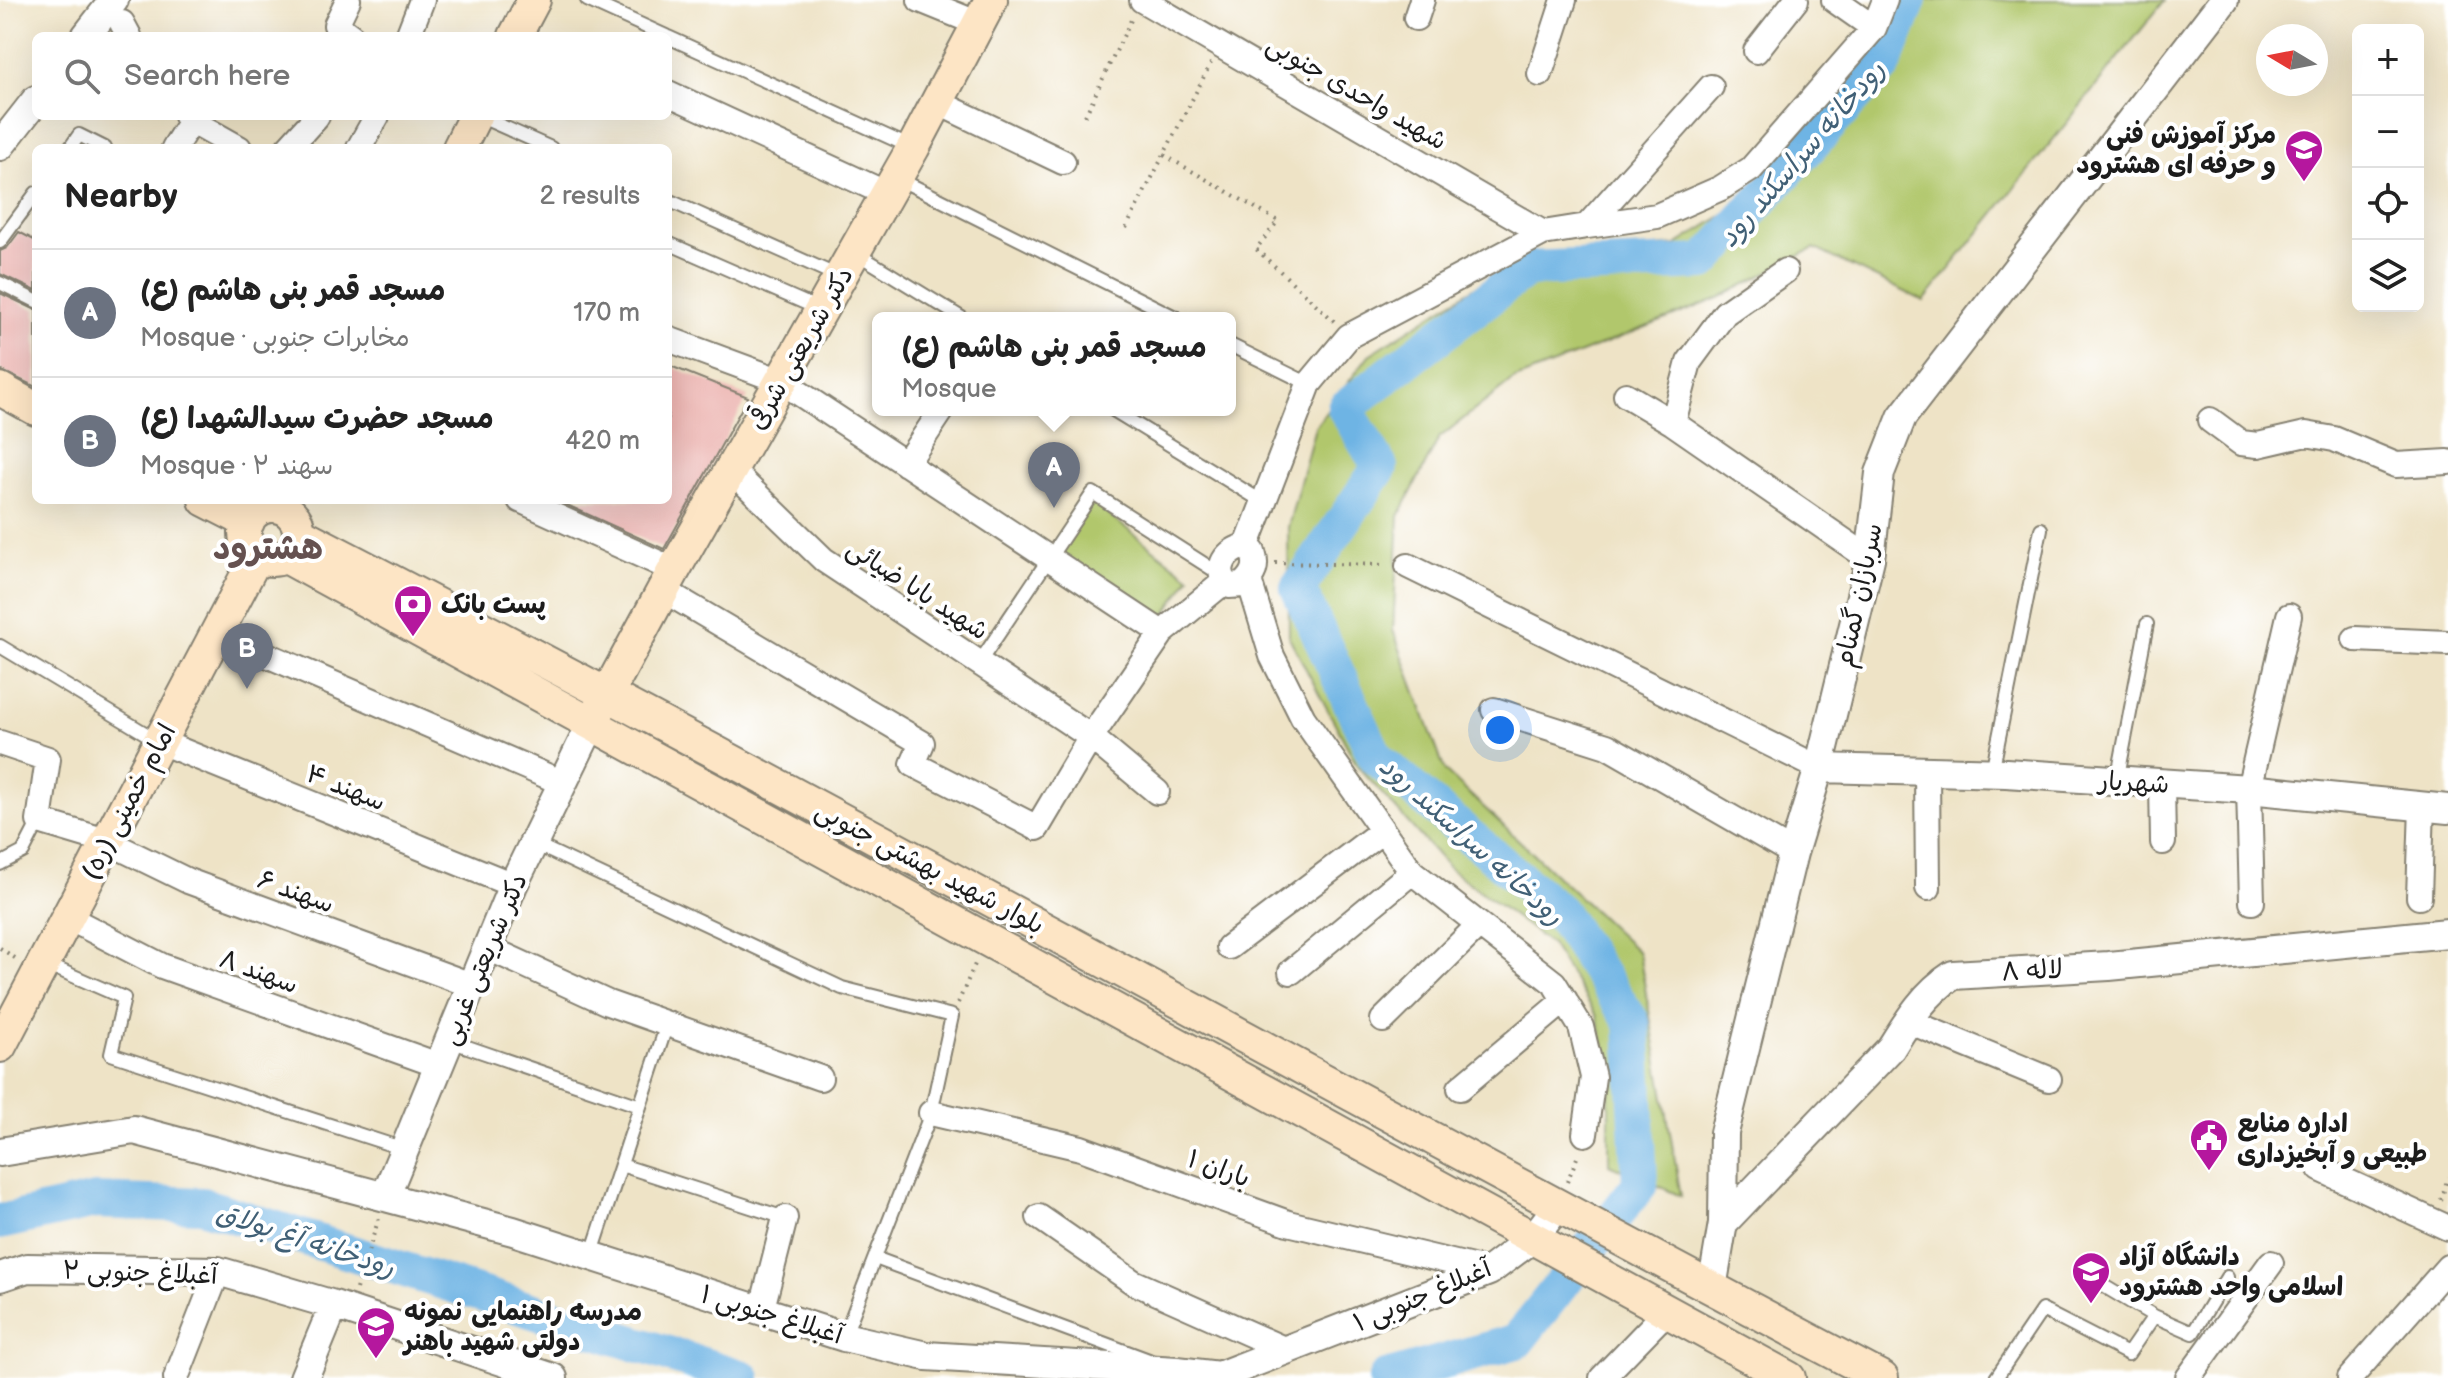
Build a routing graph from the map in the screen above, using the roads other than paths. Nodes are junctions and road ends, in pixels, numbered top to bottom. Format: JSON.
{"nodes":[{"id":1,"x":348,"y":0,"type":"edge"},
{"id":2,"x":422,"y":0,"type":"edge"},
{"id":3,"x":587,"y":0,"type":"edge"},
{"id":4,"x":920,"y":0,"type":"edge"},
{"id":5,"x":1564,"y":0,"type":"edge"},
{"id":6,"x":1796,"y":0,"type":"edge"},
{"id":7,"x":1834,"y":0,"type":"edge"},
{"id":8,"x":1885,"y":0,"type":"edge"},
{"id":9,"x":2224,"y":0,"type":"edge"},
{"id":10,"x":1138,"y":6,"type":"edge"},
{"id":11,"x":114,"y":12,"type":"edge"},
{"id":12,"x":985,"y":12,"type":"edge"},
{"id":13,"x":1874,"y":28,"type":"junction"},
{"id":14,"x":91,"y":32,"type":"edge"},
{"id":15,"x":346,"y":32,"type":"edge"},
{"id":16,"x":410,"y":32,"type":"edge"},
{"id":17,"x":658,"y":32,"type":"edge"},
{"id":18,"x":672,"y":38,"type":"edge"},
{"id":19,"x":1756,"y":51,"type":"dead end"},
{"id":20,"x":1540,"y":74,"type":"dead end"},
{"id":21,"x":1711,"y":87,"type":"dead end"},
{"id":22,"x":672,"y":95,"type":"edge"},
{"id":23,"x":937,"y":102,"type":"junction"},
{"id":24,"x":32,"y":105,"type":"edge"},
{"id":25,"x":188,"y":120,"type":"edge"},
{"id":26,"x":191,"y":120,"type":"edge"},
{"id":27,"x":313,"y":120,"type":"edge"},
{"id":28,"x":375,"y":120,"type":"edge"},
{"id":29,"x":475,"y":120,"type":"edge"},
{"id":30,"x":486,"y":120,"type":"edge"},
{"id":31,"x":73,"y":144,"type":"edge"},
{"id":32,"x":97,"y":144,"type":"edge"},
{"id":33,"x":176,"y":144,"type":"edge"},
{"id":34,"x":232,"y":144,"type":"edge"},
{"id":35,"x":292,"y":144,"type":"edge"},
{"id":36,"x":361,"y":144,"type":"edge"},
{"id":37,"x":461,"y":144,"type":"edge"},
{"id":38,"x":542,"y":144,"type":"edge"},
{"id":39,"x":0,"y":146,"type":"edge"},
{"id":40,"x":913,"y":148,"type":"junction"},
{"id":41,"x":1063,"y":162,"type":"dead end"},
{"id":42,"x":892,"y":185,"type":"junction"},
{"id":43,"x":32,"y":198,"type":"edge"},
{"id":44,"x":672,"y":201,"type":"edge"},
{"id":45,"x":1587,"y":226,"type":"junction"},
{"id":46,"x":1543,"y":233,"type":"junction"},
{"id":47,"x":0,"y":242,"type":"edge"},
{"id":48,"x":672,"y":245,"type":"edge"},
{"id":49,"x":847,"y":264,"type":"junction"},
{"id":50,"x":1785,"y":271,"type":"dead end"},
{"id":51,"x":0,"y":283,"type":"edge"},
{"id":52,"x":32,"y":299,"type":"edge"},
{"id":53,"x":822,"y":310,"type":"junction"},
{"id":54,"x":949,"y":312,"type":"edge"},
{"id":55,"x":1164,"y":312,"type":"edge"},
{"id":56,"x":672,"y":340,"type":"edge"},
{"id":57,"x":1236,"y":348,"type":"edge"},
{"id":58,"x":781,"y":381,"type":"junction"},
{"id":59,"x":1309,"y":384,"type":"junction"},
{"id":60,"x":0,"y":389,"type":"edge"},
{"id":61,"x":1626,"y":395,"type":"dead end"},
{"id":62,"x":32,"y":407,"type":"edge"},
{"id":63,"x":938,"y":416,"type":"edge"},
{"id":64,"x":1123,"y":416,"type":"edge"},
{"id":65,"x":2210,"y":420,"type":"dead end"},
{"id":66,"x":1673,"y":423,"type":"junction"},
{"id":67,"x":2448,"y":462,"type":"edge"},
{"id":68,"x":906,"y":464,"type":"junction"},
{"id":69,"x":730,"y":469,"type":"junction"},
{"id":70,"x":1263,"y":502,"type":"junction"},
{"id":71,"x":216,"y":504,"type":"edge"},
{"id":72,"x":282,"y":504,"type":"edge"},
{"id":73,"x":527,"y":504,"type":"edge"},
{"id":74,"x":248,"y":522,"type":"junction"},
{"id":75,"x":2041,"y":529,"type":"dead end"},
{"id":76,"x":281,"y":549,"type":"junction"},
{"id":77,"x":1049,"y":559,"type":"junction"},
{"id":78,"x":1870,"y":559,"type":"junction"},
{"id":79,"x":1251,"y":563,"type":"junction"},
{"id":80,"x":1408,"y":566,"type":"road end"},
{"id":81,"x":1222,"y":578,"type":"junction"},
{"id":82,"x":668,"y":580,"type":"junction"},
{"id":83,"x":2289,"y":616,"type":"dead end"},
{"id":84,"x":2147,"y":624,"type":"dead end"},
{"id":85,"x":216,"y":633,"type":"junction"},
{"id":86,"x":1162,"y":633,"type":"junction"},
{"id":87,"x":2355,"y":639,"type":"dead end"},
{"id":88,"x":2448,"y":643,"type":"edge"},
{"id":89,"x":0,"y":646,"type":"edge"},
{"id":90,"x":979,"y":663,"type":"junction"},
{"id":91,"x":607,"y":695,"type":"junction"},
{"id":92,"x":1494,"y":710,"type":"dead end"},
{"id":93,"x":591,"y":725,"type":"junction"},
{"id":94,"x":1091,"y":737,"type":"junction"},
{"id":95,"x":158,"y":741,"type":"junction"},
{"id":96,"x":0,"y":743,"type":"edge"},
{"id":97,"x":1819,"y":768,"type":"junction"},
{"id":98,"x":1927,"y":769,"type":"junction"},
{"id":99,"x":1992,"y":772,"type":"junction"},
{"id":100,"x":2117,"y":781,"type":"junction"},
{"id":101,"x":563,"y":783,"type":"junction"},
{"id":102,"x":2162,"y":783,"type":"junction"},
{"id":103,"x":2249,"y":789,"type":"junction"},
{"id":104,"x":1157,"y":792,"type":"dead end"},
{"id":105,"x":2435,"y":808,"type":"edge"},
{"id":106,"x":39,"y":821,"type":"junction"},
{"id":107,"x":1382,"y":831,"type":"junction"},
{"id":108,"x":106,"y":841,"type":"junction"},
{"id":109,"x":2163,"y":842,"type":"dead end"},
{"id":110,"x":533,"y":843,"type":"junction"},
{"id":111,"x":1793,"y":853,"type":"junction"},
{"id":112,"x":0,"y":864,"type":"edge"},
{"id":113,"x":1412,"y":872,"type":"junction"},
{"id":114,"x":513,"y":885,"type":"junction"},
{"id":115,"x":1928,"y":888,"type":"dead end"},
{"id":116,"x":2419,"y":897,"type":"dead end"},
{"id":117,"x":2252,"y":902,"type":"dead end"},
{"id":118,"x":67,"y":917,"type":"junction"},
{"id":119,"x":1479,"y":925,"type":"junction"},
{"id":120,"x":2448,"y":933,"type":"edge"},
{"id":121,"x":486,"y":947,"type":"junction"},
{"id":122,"x":1229,"y":947,"type":"dead end"},
{"id":123,"x":43,"y":963,"type":"junction"},
{"id":124,"x":1291,"y":972,"type":"dead end"},
{"id":125,"x":471,"y":985,"type":"junction"},
{"id":126,"x":1565,"y":1000,"type":"junction"},
{"id":127,"x":1383,"y":1020,"type":"dead end"},
{"id":128,"x":1908,"y":1021,"type":"junction"},
{"id":129,"x":667,"y":1024,"type":"junction"},
{"id":130,"x":0,"y":1046,"type":"edge"},
{"id":131,"x":443,"y":1053,"type":"junction"},
{"id":132,"x":820,"y":1078,"type":"dead end"},
{"id":133,"x":2049,"y":1079,"type":"dead end"},
{"id":134,"x":1460,"y":1088,"type":"dead end"},
{"id":135,"x":640,"y":1106,"type":"junction"},
{"id":136,"x":931,"y":1113,"type":"junction"},
{"id":137,"x":1585,"y":1134,"type":"road end"},
{"id":138,"x":404,"y":1149,"type":"junction"},
{"id":139,"x":0,"y":1152,"type":"edge"},
{"id":140,"x":621,"y":1165,"type":"junction"},
{"id":141,"x":2320,"y":1169,"type":"dead end"},
{"id":142,"x":385,"y":1197,"type":"junction"},
{"id":143,"x":1569,"y":1212,"type":"junction"},
{"id":144,"x":1039,"y":1217,"type":"dead end"},
{"id":145,"x":785,"y":1218,"type":"joint"},
{"id":146,"x":1723,"y":1223,"type":"junction"},
{"id":147,"x":2448,"y":1228,"type":"edge"},
{"id":148,"x":1546,"y":1244,"type":"junction"},
{"id":149,"x":591,"y":1256,"type":"junction"},
{"id":150,"x":875,"y":1258,"type":"junction"},
{"id":151,"x":2271,"y":1263,"type":"dead end"},
{"id":152,"x":2448,"y":1267,"type":"edge"},
{"id":153,"x":218,"y":1271,"type":"junction"},
{"id":154,"x":1489,"y":1271,"type":"junction"},
{"id":155,"x":2087,"y":1276,"type":"dead end"},
{"id":156,"x":0,"y":1277,"type":"edge"},
{"id":157,"x":2227,"y":1277,"type":"dead end"},
{"id":158,"x":1712,"y":1288,"type":"junction"},
{"id":159,"x":342,"y":1308,"type":"junction"},
{"id":160,"x":1663,"y":1309,"type":"junction"},
{"id":161,"x":761,"y":1312,"type":"junction"},
{"id":162,"x":2154,"y":1316,"type":"junction"},
{"id":163,"x":844,"y":1337,"type":"junction"},
{"id":164,"x":1286,"y":1350,"type":"junction"},
{"id":165,"x":1177,"y":1371,"type":"junction"},
{"id":166,"x":176,"y":1378,"type":"edge"},
{"id":167,"x":304,"y":1378,"type":"edge"},
{"id":168,"x":553,"y":1378,"type":"edge"},
{"id":169,"x":1602,"y":1378,"type":"edge"},
{"id":170,"x":1789,"y":1378,"type":"edge"},
{"id":171,"x":1882,"y":1378,"type":"edge"},
{"id":172,"x":1996,"y":1378,"type":"edge"},
{"id":173,"x":2188,"y":1378,"type":"edge"},
{"id":174,"x":2350,"y":1378,"type":"edge"}],
"edges":[{"from":1,"to":15,"type":"street"},
{"from":2,"to":16,"type":"street"},
{"from":3,"to":17,"type":"lane"},
{"from":4,"to":12,"type":"street"},
{"from":5,"to":20,"type":"street"},
{"from":6,"to":19,"type":"street"},
{"from":7,"to":13,"type":"street"},
{"from":8,"to":13,"type":"street"},
{"from":9,"to":78,"type":"street","name":"سربازان گمنام"},
{"from":10,"to":46,"type":"street","name":"شهید واحدی جنوبی"},
{"from":11,"to":14,"type":"street"},
{"from":12,"to":23,"type":"main road","name":"دکتر شریعتی شرقی"},
{"from":13,"to":45,"type":"street"},
{"from":18,"to":40,"type":"lane"},
{"from":21,"to":45,"type":"street"},
{"from":22,"to":42,"type":"street"},
{"from":23,"to":40,"type":"main road","name":"دکتر شریعتی شرقی"},
{"from":23,"to":41,"type":"street"},
{"from":24,"to":39,"type":"street"},
{"from":25,"to":33,"type":"street"},
{"from":26,"to":34,"type":"street"},
{"from":27,"to":35,"type":"street"},
{"from":28,"to":36,"type":"street"},
{"from":29,"to":37,"type":"main road"},
{"from":30,"to":38,"type":"lane"},
{"from":31,"to":32,"type":"lane"},
{"from":40,"to":42,"type":"main road","name":"دکتر شریعتی شرقی"},
{"from":42,"to":49,"type":"main road","name":"دکتر شریعتی شرقی"},
{"from":42,"to":55,"type":"lane"},
{"from":43,"to":47,"type":"lane"},
{"from":44,"to":49,"type":"lane"},
{"from":45,"to":46,"type":"street"},
{"from":46,"to":59,"type":"street"},
{"from":48,"to":53,"type":"lane"},
{"from":49,"to":53,"type":"main road","name":"دکتر شریعتی شرقی"},
{"from":49,"to":54,"type":"lane"},
{"from":50,"to":66,"type":"street"},
{"from":51,"to":52,"type":"lane"},
{"from":53,"to":58,"type":"main road","name":"دکتر شریعتی شرقی"},
{"from":56,"to":58,"type":"street"},
{"from":57,"to":59,"type":"lane"},
{"from":58,"to":68,"type":"street"},
{"from":58,"to":69,"type":"main road","name":"دکتر شریعتی شرقی"},
{"from":59,"to":70,"type":"street"},
{"from":60,"to":62,"type":"main road"},
{"from":61,"to":66,"type":"street"},
{"from":63,"to":68,"type":"street"},
{"from":64,"to":70,"type":"lane"},
{"from":65,"to":67,"type":"street"},
{"from":66,"to":78,"type":"street"},
{"from":68,"to":77,"type":"street"},
{"from":69,"to":82,"type":"main road","name":"دکتر شریعتی شرقی"},
{"from":69,"to":90,"type":"street","name":"شهيد بابا ضيائی"},
{"from":70,"to":79,"type":"street"},
{"from":71,"to":74,"type":"main road"},
{"from":72,"to":74,"type":"main road"},
{"from":72,"to":76,"type":"main road"},
{"from":73,"to":82,"type":"street"},
{"from":74,"to":76,"type":"main road"},
{"from":75,"to":99,"type":"lane"},
{"from":76,"to":85,"type":"main road","name":"امام خمینی (ره)"},
{"from":76,"to":91,"type":"main road","name":"بلوار شهید بهشتی جنوبی"},
{"from":76,"to":93,"type":"main road","name":"بلوار شهید بهشتی جنوبی"},
{"from":77,"to":81,"type":"lane"},
{"from":77,"to":86,"type":"street"},
{"from":77,"to":90,"type":"lane"},
{"from":78,"to":97,"type":"street","name":"سربازان گمنام"},
{"from":79,"to":81,"type":"street"},
{"from":79,"to":81,"type":"street"},
{"from":79,"to":107,"type":"street"},
{"from":80,"to":97,"type":"street"},
{"from":81,"to":86,"type":"street"},
{"from":82,"to":91,"type":"main road","name":"دکتر شریعتی شرقی"},
{"from":82,"to":94,"type":"street"},
{"from":83,"to":103,"type":"street"},
{"from":84,"to":100,"type":"lane"},
{"from":85,"to":95,"type":"main road","name":"امام خمینی (ره)"},
{"from":85,"to":101,"type":"street"},
{"from":86,"to":94,"type":"street"},
{"from":87,"to":88,"type":"street"},
{"from":89,"to":95,"type":"lane"},
{"from":90,"to":94,"type":"street","name":"شهيد بابا ضيائی"},
{"from":91,"to":93,"type":"main road","name":"دکتر شریعتی شرقی"},
{"from":91,"to":143,"type":"main road","name":"بلوار شهید بهشتی جنوبی"},
{"from":92,"to":111,"type":"street"},
{"from":93,"to":101,"type":"street","name":"دکتر شریعتی غربی"},
{"from":93,"to":148,"type":"main road","name":"بلوار شهید بهشتی جنوبی"},
{"from":94,"to":104,"type":"street","name":"شهيد بابا ضيائی"},
{"from":95,"to":108,"type":"main road","name":"امام خمینی (ره)"},
{"from":95,"to":114,"type":"street","name":"سهند ۴"},
{"from":96,"to":106,"type":"street"},
{"from":97,"to":98,"type":"street","name":"شهریار"},
{"from":97,"to":111,"type":"street","name":"سربازان گمنام"},
{"from":98,"to":99,"type":"street","name":"شهریار"},
{"from":98,"to":115,"type":"street"},
{"from":99,"to":100,"type":"street","name":"شهریار"},
{"from":100,"to":102,"type":"street","name":"شهریار"},
{"from":101,"to":110,"type":"street","name":"دکتر شریعتی غربی"},
{"from":102,"to":103,"type":"street","name":"شهریار"},
{"from":102,"to":109,"type":"street"},
{"from":103,"to":105,"type":"street","name":"شهریار"},
{"from":103,"to":117,"type":"street"},
{"from":105,"to":116,"type":"street"},
{"from":106,"to":108,"type":"street","name":"سهند ۶"},
{"from":106,"to":112,"type":"lane"},
{"from":107,"to":113,"type":"street"},
{"from":107,"to":122,"type":"street"},
{"from":108,"to":118,"type":"main road","name":"امام خمینی (ره)"},
{"from":108,"to":125,"type":"street","name":"سهند ۶"},
{"from":110,"to":114,"type":"street","name":"دکتر شریعتی غربی"},
{"from":110,"to":136,"type":"lane"},
{"from":111,"to":146,"type":"street","name":"سربازان گمنام"},
{"from":113,"to":119,"type":"street"},
{"from":113,"to":124,"type":"street"},
{"from":114,"to":121,"type":"street","name":"دکتر شریعتی غربی"},
{"from":118,"to":123,"type":"main road","name":"امام خمینی (ره)"},
{"from":118,"to":131,"type":"street","name":"سهند ۸"},
{"from":119,"to":126,"type":"street"},
{"from":119,"to":127,"type":"street"},
{"from":120,"to":128,"type":"street","name":"لاله ۸"},
{"from":121,"to":125,"type":"street","name":"دکتر شریعتی غربی"},
{"from":121,"to":129,"type":"street"},
{"from":123,"to":130,"type":"main road","name":"امام خمینی (ره)"},
{"from":123,"to":138,"type":"lane"},
{"from":125,"to":131,"type":"street","name":"دکتر شریعتی غربی"},
{"from":126,"to":134,"type":"street"},
{"from":126,"to":137,"type":"street"},
{"from":128,"to":133,"type":"street"},
{"from":128,"to":146,"type":"street","name":"لاله ۸"},
{"from":129,"to":132,"type":"street"},
{"from":129,"to":135,"type":"lane"},
{"from":131,"to":135,"type":"lane"},
{"from":131,"to":138,"type":"street","name":"دکتر شریعتی غربی"},
{"from":135,"to":140,"type":"lane"},
{"from":136,"to":150,"type":"lane"},
{"from":136,"to":154,"type":"street","name":"باران ۱"},
{"from":138,"to":142,"type":"street","name":"دکتر شریعتی غربی"},
{"from":139,"to":142,"type":"street","name":"آغبلاغ جنوبی ۱"},
{"from":140,"to":145,"type":"lane"},
{"from":140,"to":149,"type":"lane"},
{"from":141,"to":147,"type":"street"},
{"from":142,"to":149,"type":"street","name":"آغبلاغ جنوبی ۱"},
{"from":143,"to":148,"type":"street","name":"آغبلاغ جنوبی ۱"},
{"from":143,"to":158,"type":"main road","name":"بلوار شهید بهشتی جنوبی"},
{"from":144,"to":164,"type":"street"},
{"from":145,"to":161,"type":"street"},
{"from":146,"to":158,"type":"street","name":"سربازان گمنام"},
{"from":148,"to":154,"type":"street","name":"آغبلاغ جنوبی ۱"},
{"from":148,"to":160,"type":"main road","name":"بلوار شهید بهشتی جنوبی"},
{"from":149,"to":161,"type":"street","name":"آغبلاغ جنوبی ۱"},
{"from":150,"to":163,"type":"lane"},
{"from":150,"to":165,"type":"lane"},
{"from":151,"to":173,"type":"street"},
{"from":152,"to":174,"type":"street"},
{"from":153,"to":156,"type":"street","name":"آغبلاغ جنوبی ۲"},
{"from":153,"to":159,"type":"street","name":"آغبلاغ جنوبی ۲"},
{"from":153,"to":166,"type":"street"},
{"from":154,"to":164,"type":"street","name":"آغبلاغ جنوبی ۱"},
{"from":155,"to":162,"type":"lane"},
{"from":157,"to":162,"type":"lane"},
{"from":158,"to":171,"type":"main road"},
{"from":159,"to":167,"type":"street"},
{"from":159,"to":168,"type":"street","name":"آغبلاغ جنوبی ۲"},
{"from":160,"to":169,"type":"street"},
{"from":160,"to":170,"type":"main road"},
{"from":161,"to":163,"type":"street","name":"آغبلاغ جنوبی ۱"},
{"from":162,"to":172,"type":"lane"},
{"from":163,"to":165,"type":"street","name":"آغبلاغ جنوبی ۱"},
{"from":164,"to":165,"type":"street","name":"آغبلاغ جنوبی ۱"}]}
